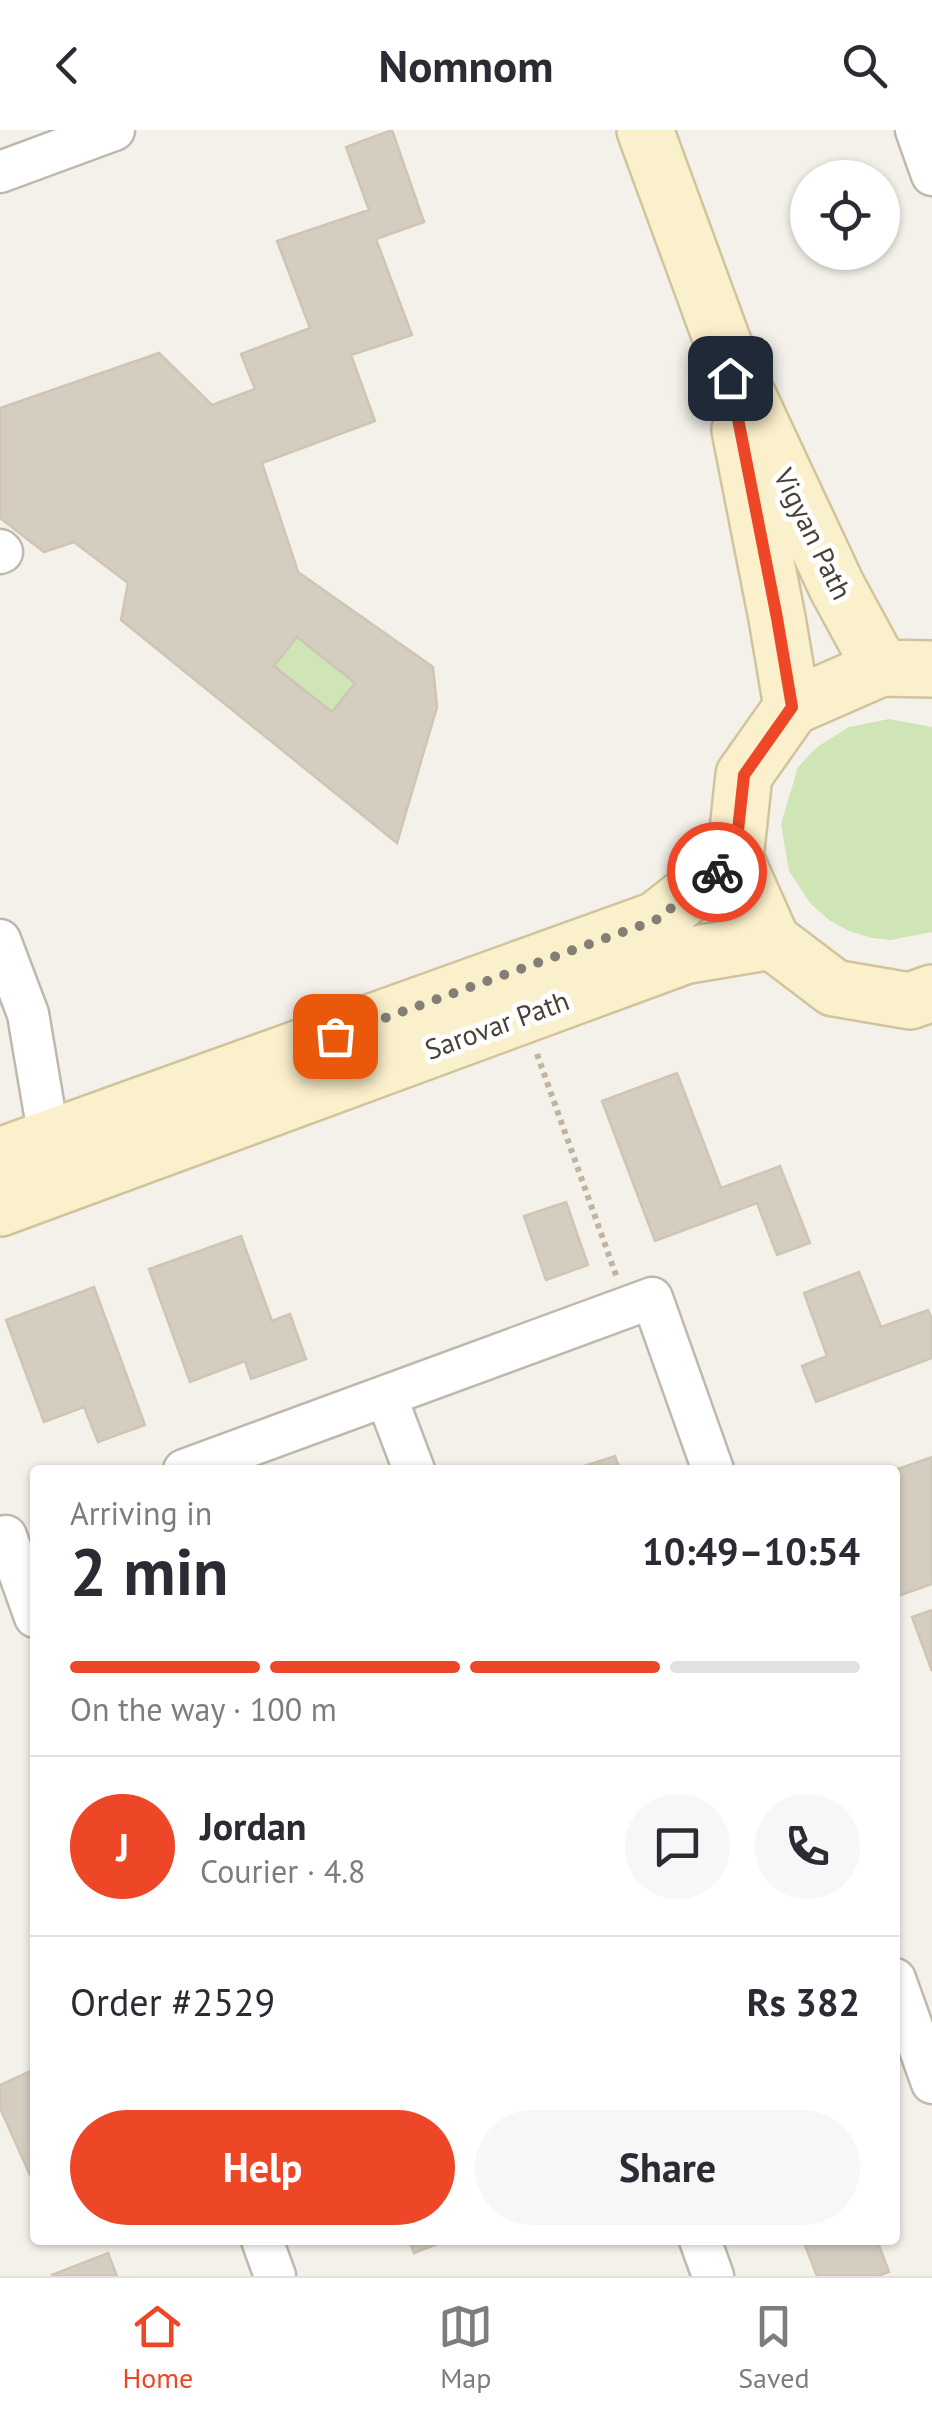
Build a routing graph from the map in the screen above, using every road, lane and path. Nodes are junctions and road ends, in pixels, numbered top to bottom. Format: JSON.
{"nodes":[{"id":1,"x":114,"y":130,"type":"edge"},
{"id":2,"x":644,"y":130,"type":"edge"},
{"id":3,"x":916,"y":130,"type":"edge"},
{"id":4,"x":0,"y":172,"type":"edge"},
{"id":5,"x":932,"y":175,"type":"edge"},
{"id":6,"x":723,"y":344,"type":"junction"},
{"id":7,"x":907,"y":668,"type":"edge"},
{"id":8,"x":792,"y":707,"type":"junction"},
{"id":9,"x":735,"y":858,"type":"junction"},
{"id":10,"x":0,"y":940,"type":"edge"},
{"id":11,"x":772,"y":941,"type":"junction"},
{"id":12,"x":925,"y":1012,"type":"edge"},
{"id":13,"x":524,"y":1015,"type":"junction"},
{"id":14,"x":14,"y":1019,"type":"edge"},
{"id":15,"x":25,"y":1147,"type":"edge"},
{"id":16,"x":0,"y":1208,"type":"edge"},
{"id":17,"x":627,"y":1307,"type":"junction"},
{"id":18,"x":386,"y":1396,"type":"junction"},
{"id":19,"x":198,"y":1465,"type":"edge"},
{"id":20,"x":412,"y":1465,"type":"edge"},
{"id":21,"x":711,"y":1465,"type":"edge"},
{"id":22,"x":13,"y":1533,"type":"edge"},
{"id":23,"x":30,"y":1598,"type":"edge"},
{"id":24,"x":900,"y":1993,"type":"edge"},
{"id":25,"x":932,"y":2083,"type":"edge"},
{"id":26,"x":264,"y":2245,"type":"edge"},
{"id":27,"x":702,"y":2245,"type":"edge"},
{"id":28,"x":275,"y":2276,"type":"edge"},
{"id":29,"x":713,"y":2276,"type":"edge"}],
"edges":[{"from":1,"to":4,"type":"street"},
{"from":2,"to":6,"type":"main road","name":"Vigyan Path"},
{"from":3,"to":5,"type":"street"},
{"from":6,"to":7,"type":"main road","name":"Vigyan Path"},
{"from":6,"to":8,"type":"main road","name":"Vigyan Path"},
{"from":7,"to":8,"type":"main road"},
{"from":8,"to":9,"type":"main road"},
{"from":9,"to":11,"type":"main road"},
{"from":9,"to":15,"type":"main road","name":"Sarovar Path"},
{"from":10,"to":14,"type":"street"},
{"from":11,"to":12,"type":"main road"},
{"from":11,"to":13,"type":"main road","name":"Sarovar Path"},
{"from":13,"to":16,"type":"main road","name":"Sarovar Path"},
{"from":13,"to":17,"type":"path"},
{"from":14,"to":15,"type":"street"},
{"from":17,"to":18,"type":"street"},
{"from":17,"to":21,"type":"street"},
{"from":18,"to":19,"type":"street"},
{"from":18,"to":20,"type":"street"},
{"from":22,"to":23,"type":"street"},
{"from":24,"to":25,"type":"street"},
{"from":26,"to":28,"type":"street"},
{"from":27,"to":29,"type":"street"}]}
